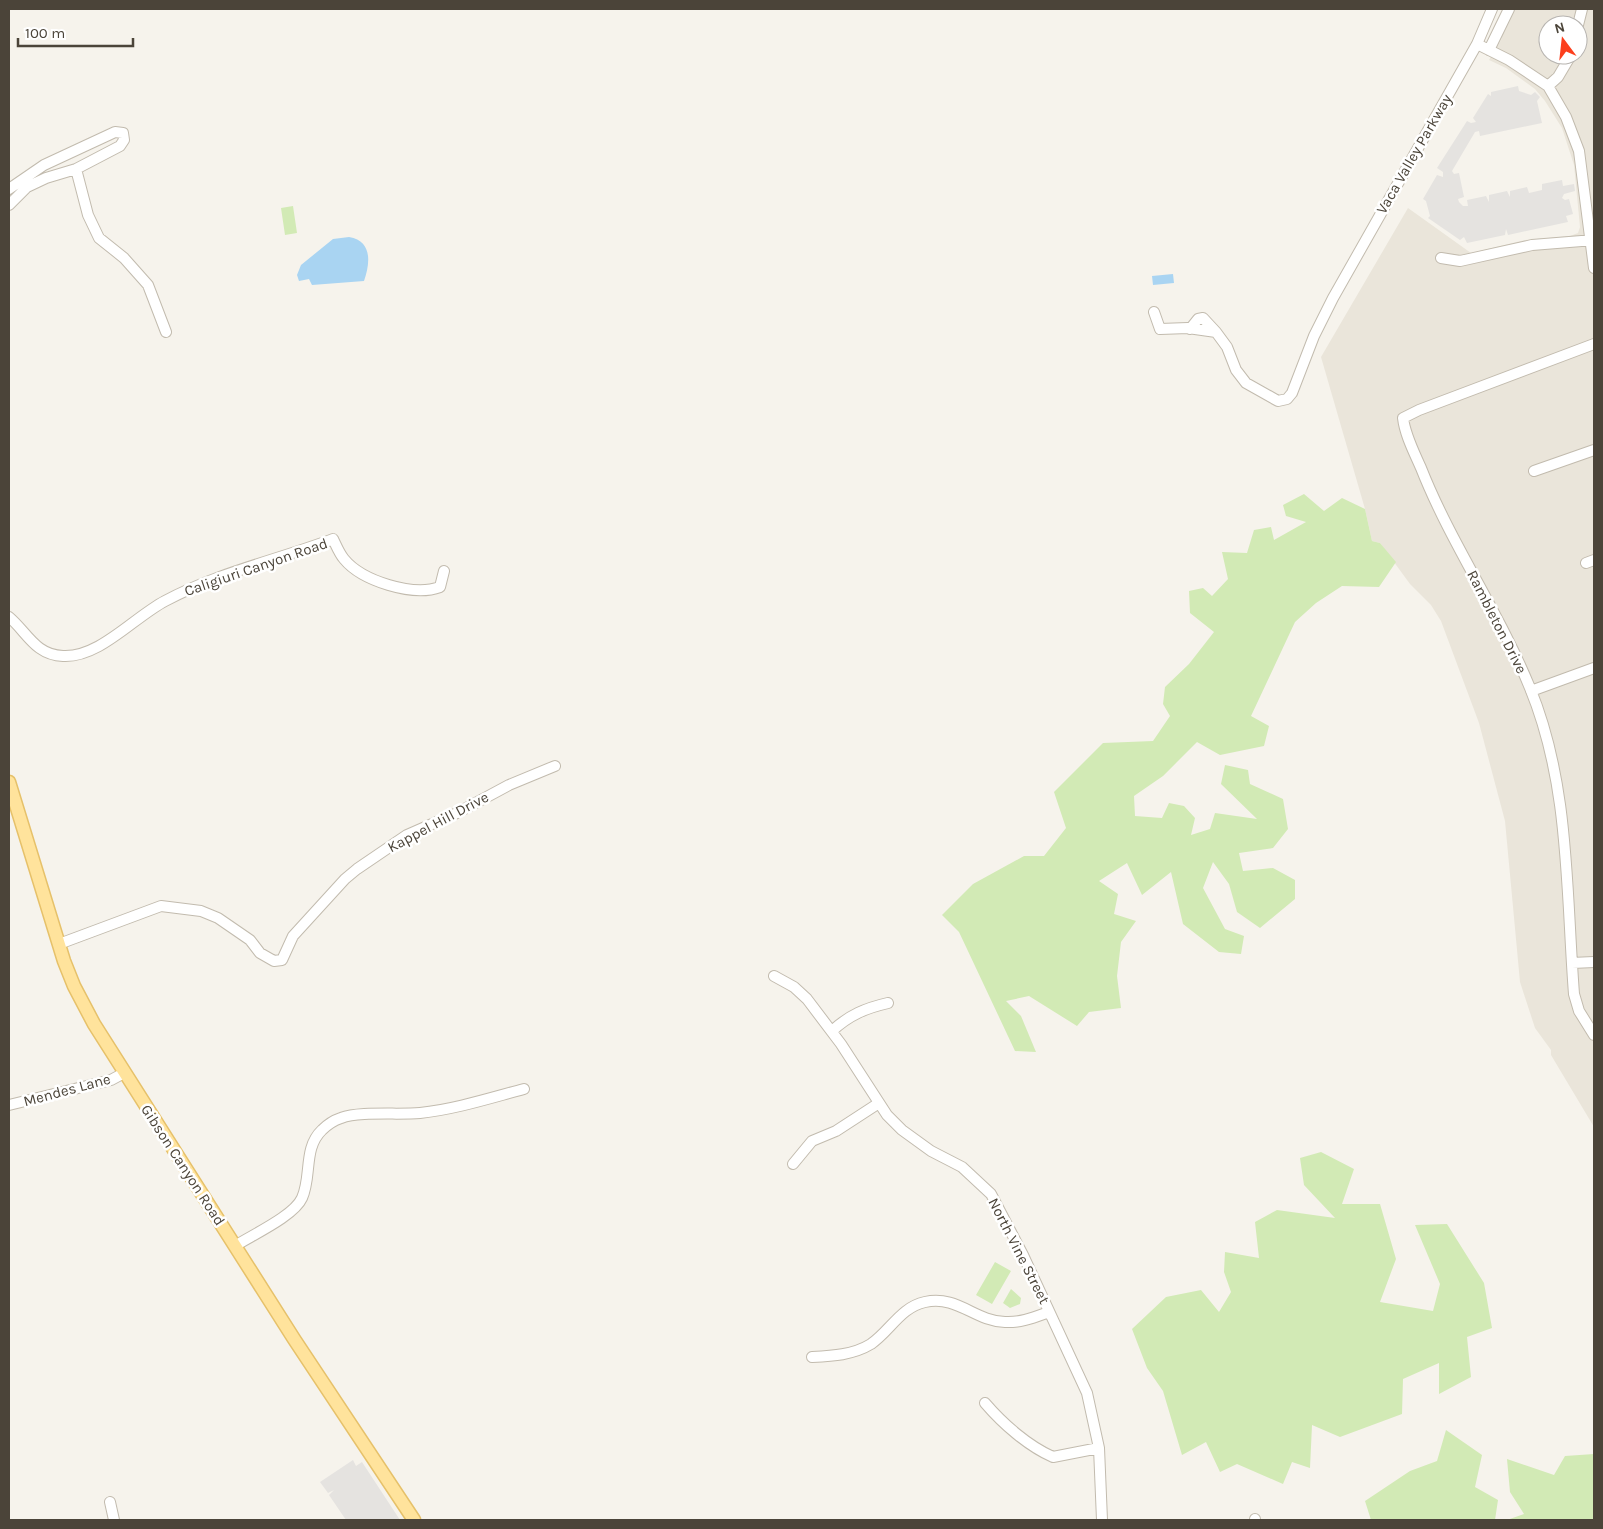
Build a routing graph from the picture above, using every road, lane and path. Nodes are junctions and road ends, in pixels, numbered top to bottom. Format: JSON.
{"nodes":[{"id":1,"x":1492,"y":9,"type":"edge"},
{"id":2,"x":1509,"y":9,"type":"edge"},
{"id":3,"x":1477,"y":44,"type":"junction"},
{"id":4,"x":1489,"y":50,"type":"junction"},
{"id":5,"x":1565,"y":65,"type":"edge"},
{"id":6,"x":1548,"y":86,"type":"junction"},
{"id":7,"x":76,"y":169,"type":"junction"},
{"id":8,"x":9,"y":189,"type":"edge"},
{"id":9,"x":9,"y":204,"type":"edge"},
{"id":10,"x":1592,"y":240,"type":"edge"},
{"id":11,"x":1441,"y":258,"type":"dead end"},
{"id":12,"x":1594,"y":268,"type":"edge"},
{"id":13,"x":1154,"y":312,"type":"dead end"},
{"id":14,"x":166,"y":332,"type":"dead end"},
{"id":15,"x":1594,"y":344,"type":"edge"},
{"id":16,"x":1594,"y":450,"type":"edge"},
{"id":17,"x":1534,"y":471,"type":"dead end"},
{"id":18,"x":444,"y":571,"type":"dead end"},
{"id":19,"x":9,"y":618,"type":"edge"},
{"id":20,"x":1594,"y":668,"type":"edge"},
{"id":21,"x":1531,"y":691,"type":"junction"},
{"id":22,"x":555,"y":766,"type":"dead end"},
{"id":23,"x":9,"y":782,"type":"edge"},
{"id":24,"x":58,"y":944,"type":"junction"},
{"id":25,"x":1594,"y":962,"type":"edge"},
{"id":26,"x":1572,"y":963,"type":"junction"},
{"id":27,"x":774,"y":976,"type":"dead end"},
{"id":28,"x":888,"y":1003,"type":"dead end"},
{"id":29,"x":832,"y":1031,"type":"junction"},
{"id":30,"x":1594,"y":1035,"type":"edge"},
{"id":31,"x":124,"y":1073,"type":"junction"},
{"id":32,"x":524,"y":1089,"type":"dead end"},
{"id":33,"x":879,"y":1103,"type":"junction"},
{"id":34,"x":9,"y":1106,"type":"edge"},
{"id":35,"x":794,"y":1164,"type":"dead end"},
{"id":36,"x":235,"y":1246,"type":"junction"},
{"id":37,"x":1049,"y":1312,"type":"junction"},
{"id":38,"x":812,"y":1357,"type":"dead end"},
{"id":39,"x":985,"y":1403,"type":"dead end"},
{"id":40,"x":1099,"y":1448,"type":"junction"},
{"id":41,"x":110,"y":1502,"type":"dead end"},
{"id":42,"x":114,"y":1520,"type":"edge"},
{"id":43,"x":414,"y":1520,"type":"edge"},
{"id":44,"x":1102,"y":1520,"type":"edge"}],
"edges":[{"from":1,"to":3,"type":"street","name":"Vaca Valley Parkway"},
{"from":2,"to":4,"type":"street"},
{"from":3,"to":4,"type":"street"},
{"from":3,"to":13,"type":"street","name":"Vaca Valley Parkway"},
{"from":4,"to":6,"type":"street"},
{"from":5,"to":6,"type":"street"},
{"from":6,"to":10,"type":"street"},
{"from":7,"to":8,"type":"street"},
{"from":7,"to":9,"type":"street"},
{"from":7,"to":14,"type":"street"},
{"from":10,"to":11,"type":"street"},
{"from":10,"to":12,"type":"street"},
{"from":15,"to":21,"type":"street","name":"Rambleton Drive"},
{"from":16,"to":17,"type":"street"},
{"from":18,"to":19,"type":"street","name":"Caligiuri Canyon Road"},
{"from":20,"to":21,"type":"street"},
{"from":21,"to":26,"type":"street","name":"Rambleton Drive"},
{"from":22,"to":24,"type":"street","name":"Kappel Hill Drive"},
{"from":23,"to":24,"type":"main road","name":"Gibson Canyon Road"},
{"from":24,"to":31,"type":"main road","name":"Gibson Canyon Road"},
{"from":25,"to":26,"type":"street"},
{"from":26,"to":30,"type":"street","name":"Rambleton Drive"},
{"from":27,"to":29,"type":"street","name":"North Vine Street"},
{"from":28,"to":29,"type":"street"},
{"from":29,"to":33,"type":"street","name":"North Vine Street"},
{"from":31,"to":34,"type":"street","name":"Mendes Lane"},
{"from":31,"to":36,"type":"main road","name":"Gibson Canyon Road"},
{"from":32,"to":36,"type":"street"},
{"from":33,"to":35,"type":"street"},
{"from":33,"to":37,"type":"street","name":"North Vine Street"},
{"from":36,"to":43,"type":"main road","name":"Gibson Canyon Road"},
{"from":37,"to":38,"type":"street"},
{"from":37,"to":40,"type":"street","name":"North Vine Street"},
{"from":39,"to":40,"type":"street"},
{"from":40,"to":44,"type":"street","name":"North Vine Street"},
{"from":41,"to":42,"type":"street"}]}
